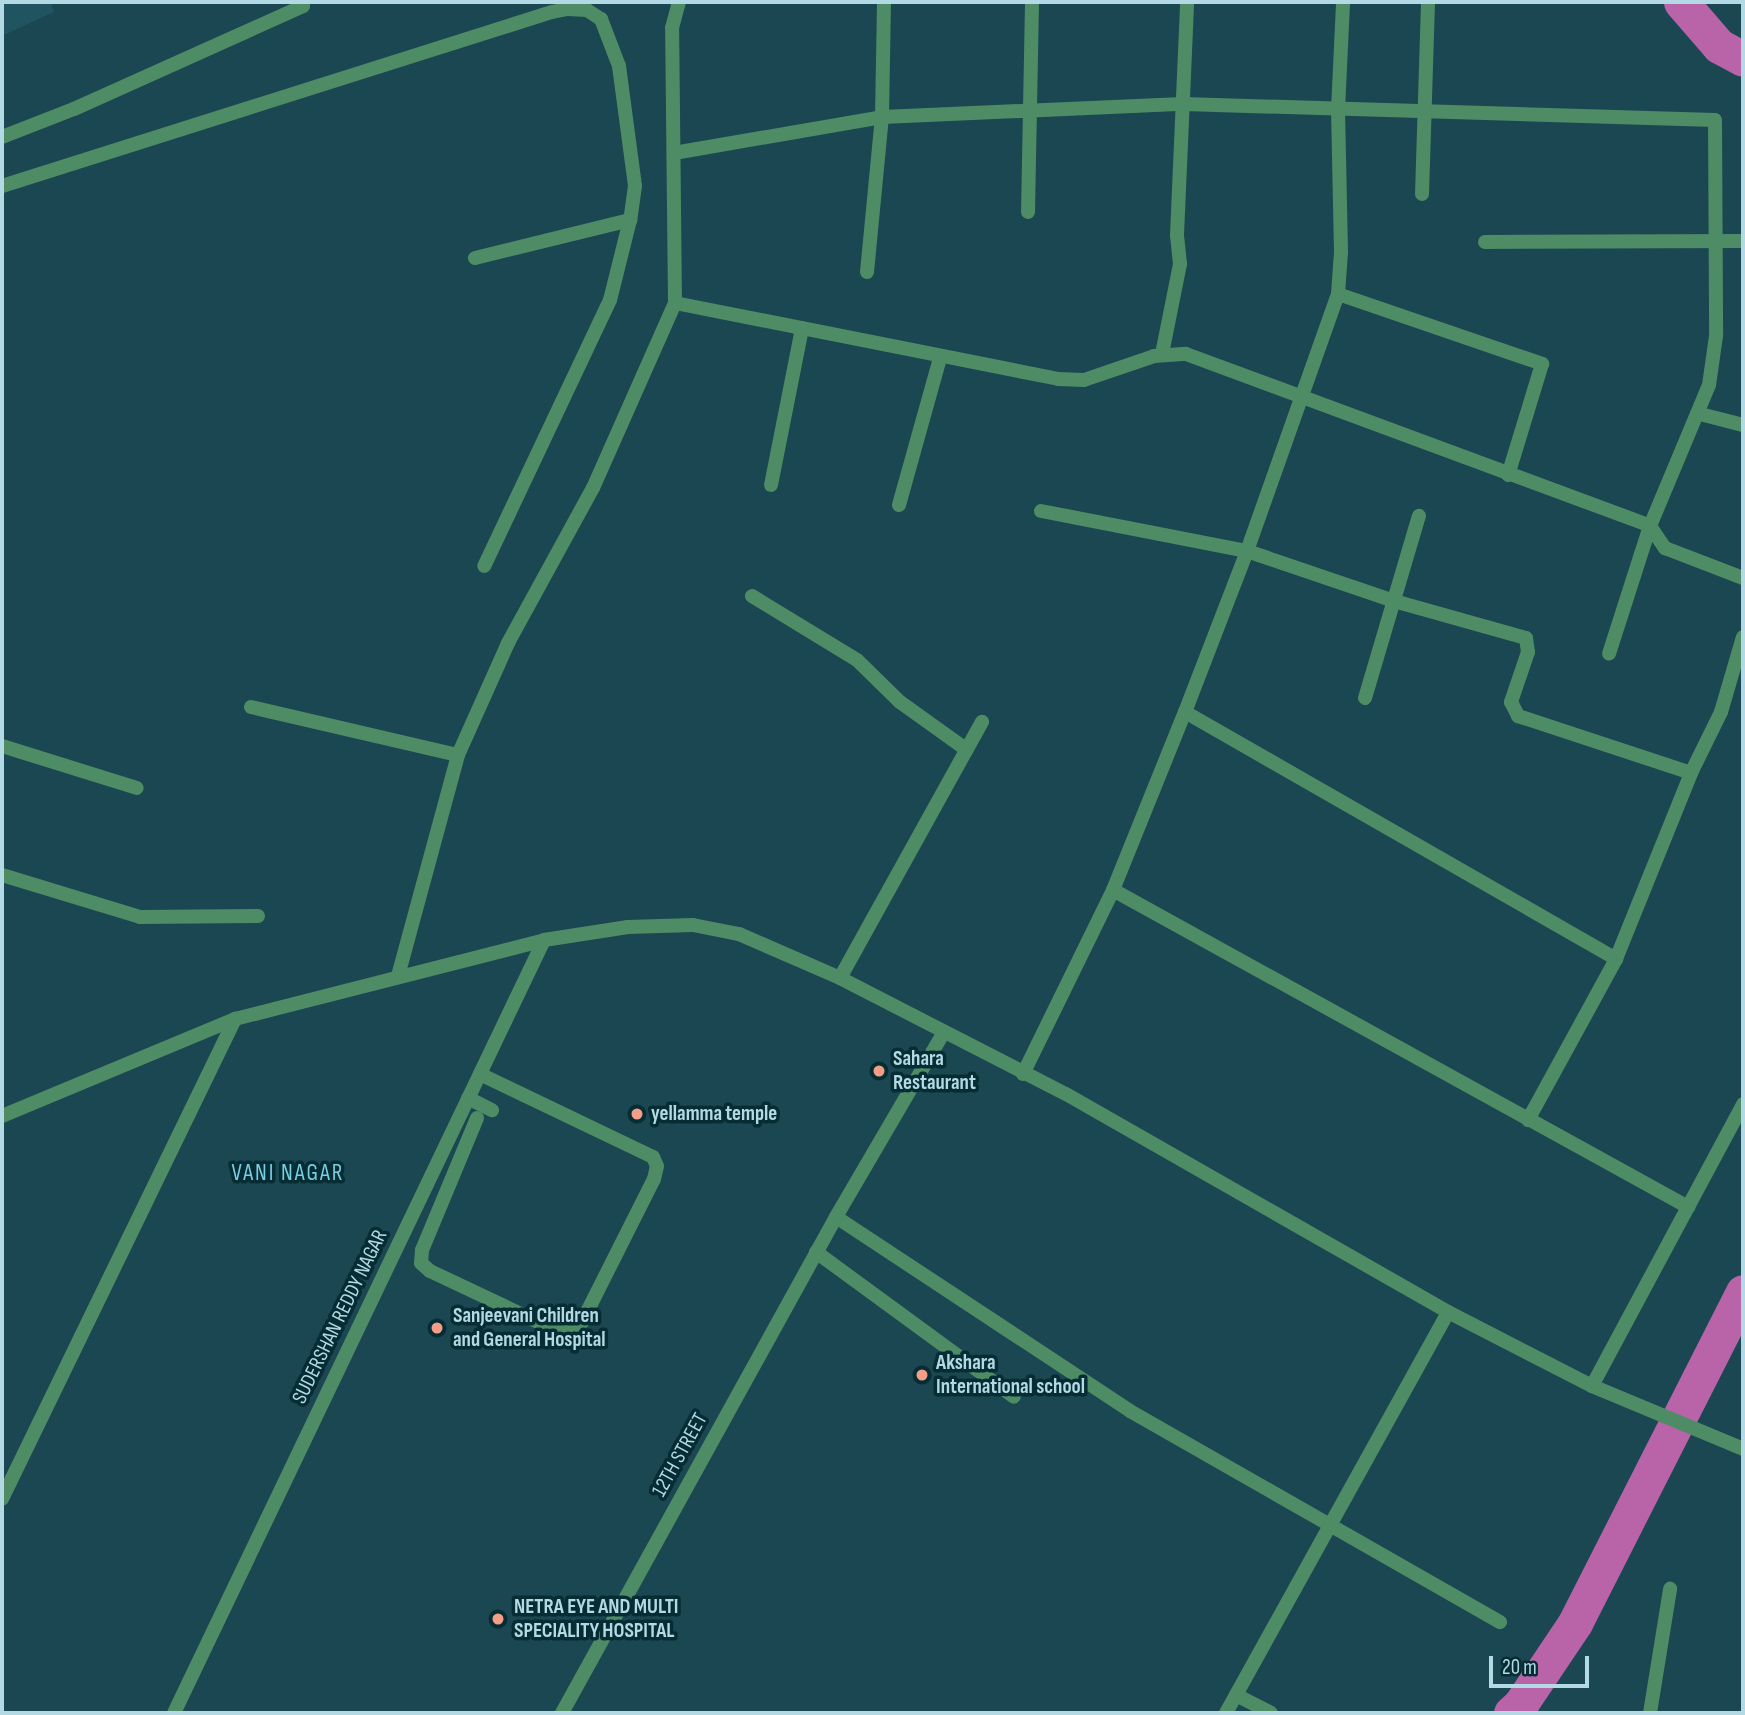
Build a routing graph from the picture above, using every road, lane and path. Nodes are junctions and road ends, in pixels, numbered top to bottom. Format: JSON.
{"nodes":[{"id":1,"x":302,"y":2,"type":"edge"},
{"id":2,"x":679,"y":2,"type":"edge"},
{"id":3,"x":884,"y":2,"type":"edge"},
{"id":4,"x":1032,"y":2,"type":"edge"},
{"id":5,"x":1186,"y":2,"type":"edge"},
{"id":6,"x":1343,"y":2,"type":"edge"},
{"id":7,"x":1427,"y":2,"type":"edge"},
{"id":8,"x":567,"y":5,"type":"edge"},
{"id":9,"x":1183,"y":104,"type":"junction"},
{"id":10,"x":1338,"y":110,"type":"junction"},
{"id":11,"x":1426,"y":110,"type":"junction"},
{"id":12,"x":1029,"y":111,"type":"junction"},
{"id":13,"x":882,"y":117,"type":"junction"},
{"id":14,"x":2,"y":137,"type":"edge"},
{"id":15,"x":674,"y":153,"type":"junction"},
{"id":16,"x":2,"y":186,"type":"edge"},
{"id":17,"x":1422,"y":194,"type":"dead end"},
{"id":18,"x":1028,"y":212,"type":"dead end"},
{"id":19,"x":631,"y":220,"type":"junction"},
{"id":20,"x":1717,"y":241,"type":"junction"},
{"id":21,"x":1743,"y":241,"type":"edge"},
{"id":22,"x":1485,"y":242,"type":"dead end"},
{"id":23,"x":475,"y":258,"type":"dead end"},
{"id":24,"x":867,"y":272,"type":"dead end"},
{"id":25,"x":1338,"y":294,"type":"junction"},
{"id":26,"x":675,"y":303,"type":"junction"},
{"id":27,"x":802,"y":328,"type":"junction"},
{"id":28,"x":1162,"y":355,"type":"junction"},
{"id":29,"x":940,"y":358,"type":"junction"},
{"id":30,"x":1300,"y":397,"type":"junction"},
{"id":31,"x":1700,"y":414,"type":"junction"},
{"id":32,"x":1743,"y":425,"type":"edge"},
{"id":33,"x":1508,"y":475,"type":"junction"},
{"id":34,"x":771,"y":485,"type":"dead end"},
{"id":35,"x":899,"y":505,"type":"dead end"},
{"id":36,"x":1041,"y":512,"type":"dead end"},
{"id":37,"x":1419,"y":516,"type":"dead end"},
{"id":38,"x":1650,"y":526,"type":"junction"},
{"id":39,"x":1247,"y":551,"type":"junction"},
{"id":40,"x":484,"y":566,"type":"dead end"},
{"id":41,"x":1743,"y":578,"type":"edge"},
{"id":42,"x":752,"y":596,"type":"dead end"},
{"id":43,"x":1394,"y":601,"type":"junction"},
{"id":44,"x":1743,"y":637,"type":"edge"},
{"id":45,"x":1609,"y":654,"type":"dead end"},
{"id":46,"x":1365,"y":698,"type":"dead end"},
{"id":47,"x":251,"y":707,"type":"dead end"},
{"id":48,"x":1185,"y":712,"type":"junction"},
{"id":49,"x":982,"y":722,"type":"dead end"},
{"id":50,"x":2,"y":746,"type":"edge"},
{"id":51,"x":967,"y":750,"type":"junction"},
{"id":52,"x":458,"y":755,"type":"junction"},
{"id":53,"x":1691,"y":774,"type":"junction"},
{"id":54,"x":137,"y":789,"type":"dead end"},
{"id":55,"x":2,"y":876,"type":"edge"},
{"id":56,"x":1113,"y":890,"type":"junction"},
{"id":57,"x":258,"y":916,"type":"dead end"},
{"id":58,"x":544,"y":940,"type":"junction"},
{"id":59,"x":1616,"y":960,"type":"junction"},
{"id":60,"x":398,"y":976,"type":"junction"},
{"id":61,"x":840,"y":978,"type":"junction"},
{"id":62,"x":236,"y":1019,"type":"junction"},
{"id":63,"x":944,"y":1032,"type":"junction"},
{"id":64,"x":480,"y":1074,"type":"junction"},
{"id":65,"x":1023,"y":1074,"type":"junction"},
{"id":66,"x":468,"y":1098,"type":"junction"},
{"id":67,"x":1743,"y":1104,"type":"edge"},
{"id":68,"x":492,"y":1110,"type":"dead end"},
{"id":69,"x":2,"y":1116,"type":"edge"},
{"id":70,"x":477,"y":1118,"type":"dead end"},
{"id":71,"x":1528,"y":1120,"type":"junction"},
{"id":72,"x":1688,"y":1207,"type":"junction"},
{"id":73,"x":836,"y":1217,"type":"junction"},
{"id":74,"x":816,"y":1252,"type":"junction"},
{"id":75,"x":1448,"y":1312,"type":"junction"},
{"id":76,"x":1592,"y":1385,"type":"junction"},
{"id":77,"x":1014,"y":1397,"type":"dead end"},
{"id":78,"x":1743,"y":1449,"type":"edge"},
{"id":79,"x":2,"y":1499,"type":"edge"},
{"id":80,"x":1328,"y":1524,"type":"junction"},
{"id":81,"x":1670,"y":1589,"type":"dead end"},
{"id":82,"x":1500,"y":1622,"type":"dead end"},
{"id":83,"x":1236,"y":1695,"type":"junction"},
{"id":84,"x":174,"y":1713,"type":"edge"},
{"id":85,"x":562,"y":1713,"type":"edge"},
{"id":86,"x":1226,"y":1713,"type":"edge"},
{"id":87,"x":1271,"y":1713,"type":"edge"},
{"id":88,"x":1650,"y":1713,"type":"edge"}],
"edges":[{"from":1,"to":14,"type":"street"},
{"from":2,"to":15,"type":"street"},
{"from":3,"to":13,"type":"street"},
{"from":4,"to":12,"type":"street"},
{"from":5,"to":9,"type":"street"},
{"from":6,"to":10,"type":"street"},
{"from":7,"to":11,"type":"street"},
{"from":8,"to":16,"type":"street"},
{"from":8,"to":19,"type":"street"},
{"from":9,"to":10,"type":"street"},
{"from":9,"to":12,"type":"street"},
{"from":9,"to":28,"type":"street"},
{"from":10,"to":11,"type":"street"},
{"from":10,"to":25,"type":"street"},
{"from":11,"to":17,"type":"street"},
{"from":11,"to":20,"type":"street"},
{"from":12,"to":13,"type":"street"},
{"from":12,"to":18,"type":"street"},
{"from":13,"to":15,"type":"street"},
{"from":13,"to":24,"type":"street"},
{"from":15,"to":26,"type":"street"},
{"from":19,"to":23,"type":"street"},
{"from":19,"to":40,"type":"street"},
{"from":20,"to":21,"type":"street"},
{"from":20,"to":22,"type":"street"},
{"from":20,"to":31,"type":"street"},
{"from":25,"to":30,"type":"street"},
{"from":25,"to":33,"type":"street"},
{"from":26,"to":27,"type":"street"},
{"from":26,"to":52,"type":"street"},
{"from":27,"to":29,"type":"street"},
{"from":27,"to":34,"type":"street"},
{"from":28,"to":29,"type":"street"},
{"from":28,"to":30,"type":"street"},
{"from":29,"to":35,"type":"street"},
{"from":30,"to":33,"type":"street"},
{"from":30,"to":39,"type":"street"},
{"from":31,"to":32,"type":"street"},
{"from":31,"to":38,"type":"street"},
{"from":33,"to":38,"type":"street"},
{"from":36,"to":39,"type":"street"},
{"from":37,"to":43,"type":"street"},
{"from":38,"to":41,"type":"street"},
{"from":38,"to":45,"type":"street"},
{"from":39,"to":43,"type":"street"},
{"from":39,"to":48,"type":"street"},
{"from":42,"to":51,"type":"street"},
{"from":43,"to":46,"type":"street"},
{"from":43,"to":53,"type":"street"},
{"from":44,"to":53,"type":"street"},
{"from":47,"to":52,"type":"street"},
{"from":48,"to":56,"type":"street"},
{"from":48,"to":59,"type":"street"},
{"from":49,"to":51,"type":"street"},
{"from":50,"to":54,"type":"street"},
{"from":51,"to":61,"type":"street"},
{"from":52,"to":60,"type":"street"},
{"from":53,"to":59,"type":"street"},
{"from":55,"to":57,"type":"street"},
{"from":56,"to":65,"type":"street"},
{"from":56,"to":71,"type":"street"},
{"from":58,"to":60,"type":"street"},
{"from":58,"to":61,"type":"street"},
{"from":58,"to":64,"type":"street","name":"SUDERSHAN REDDY NAGAR"},
{"from":59,"to":71,"type":"street"},
{"from":60,"to":62,"type":"street"},
{"from":61,"to":63,"type":"street"},
{"from":62,"to":69,"type":"street"},
{"from":62,"to":79,"type":"street"},
{"from":63,"to":65,"type":"street"},
{"from":63,"to":73,"type":"street","name":"12TH STREET"},
{"from":64,"to":66,"type":"street","name":"SUDERSHAN REDDY NAGAR"},
{"from":64,"to":70,"type":"street"},
{"from":65,"to":75,"type":"street"},
{"from":66,"to":68,"type":"street"},
{"from":66,"to":84,"type":"street","name":"SUDERSHAN REDDY NAGAR"},
{"from":67,"to":72,"type":"street"},
{"from":71,"to":72,"type":"street"},
{"from":72,"to":76,"type":"street"},
{"from":73,"to":74,"type":"street","name":"12TH STREET"},
{"from":73,"to":80,"type":"street"},
{"from":74,"to":77,"type":"street"},
{"from":74,"to":85,"type":"street","name":"12TH STREET"},
{"from":75,"to":76,"type":"street"},
{"from":75,"to":80,"type":"street"},
{"from":76,"to":78,"type":"street"},
{"from":80,"to":82,"type":"street"},
{"from":80,"to":83,"type":"street"},
{"from":81,"to":88,"type":"street"},
{"from":83,"to":86,"type":"street"},
{"from":83,"to":87,"type":"street"}]}
